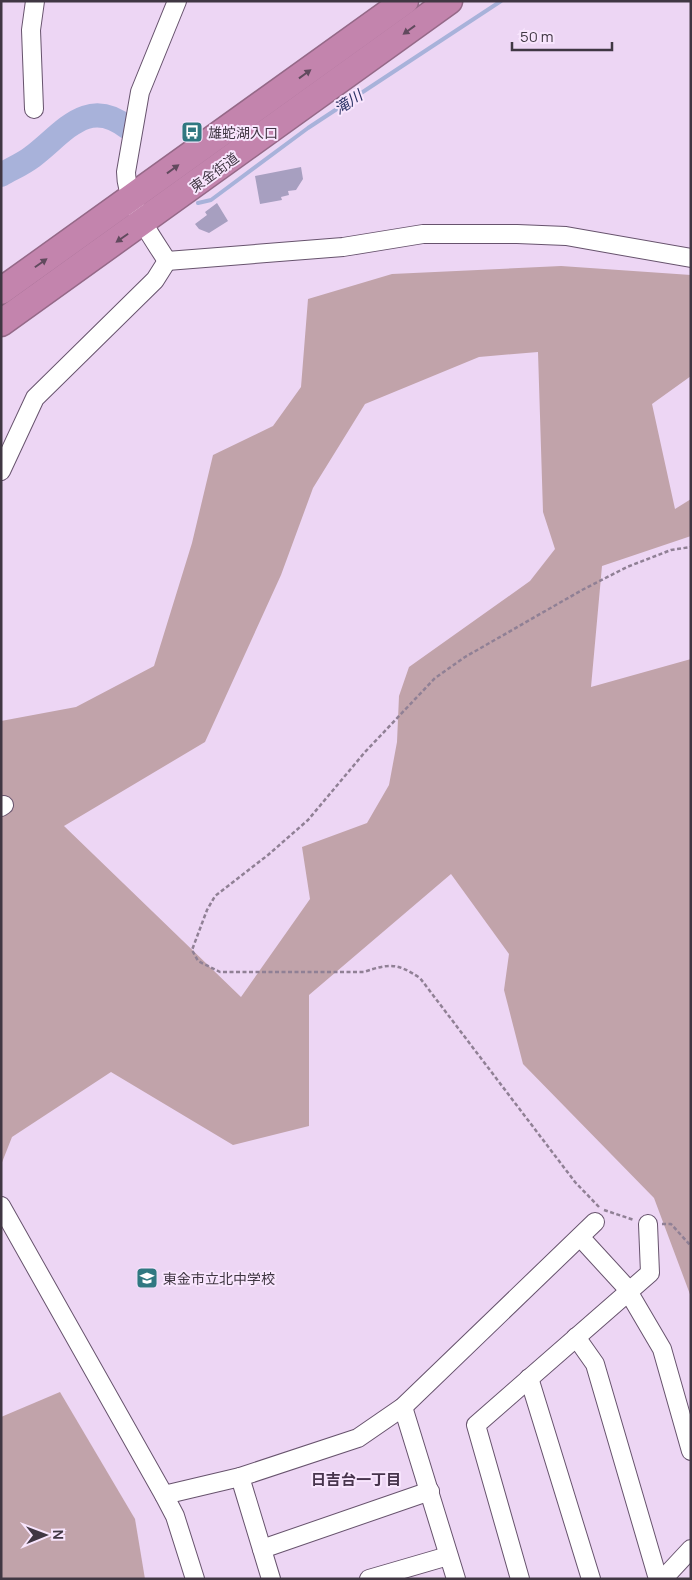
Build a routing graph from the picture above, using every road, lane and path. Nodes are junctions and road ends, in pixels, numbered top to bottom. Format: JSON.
{"nodes":[{"id":1,"x":35,"y":1,"type":"edge"},
{"id":2,"x":177,"y":1,"type":"edge"},
{"id":3,"x":405,"y":1,"type":"edge"},
{"id":4,"x":449,"y":1,"type":"edge"},
{"id":5,"x":34,"y":109,"type":"dead end"},
{"id":6,"x":132,"y":199,"type":"junction"},
{"id":7,"x":144,"y":222,"type":"junction"},
{"id":8,"x":691,"y":258,"type":"edge"},
{"id":9,"x":167,"y":261,"type":"junction"},
{"id":10,"x":1,"y":291,"type":"edge"},
{"id":11,"x":1,"y":322,"type":"edge"},
{"id":12,"x":1,"y":471,"type":"edge"},
{"id":13,"x":691,"y":547,"type":"edge"},
{"id":14,"x":1,"y":1206,"type":"edge"},
{"id":15,"x":595,"y":1222,"type":"dead end"},
{"id":16,"x":648,"y":1224,"type":"junction"},
{"id":17,"x":581,"y":1238,"type":"junction"},
{"id":18,"x":691,"y":1246,"type":"edge"},
{"id":19,"x":628,"y":1291,"type":"junction"},
{"id":20,"x":576,"y":1337,"type":"junction"},
{"id":21,"x":529,"y":1378,"type":"junction"},
{"id":22,"x":403,"y":1407,"type":"junction"},
{"id":23,"x":691,"y":1451,"type":"edge"},
{"id":24,"x":240,"y":1477,"type":"junction"},
{"id":25,"x":430,"y":1491,"type":"junction"},
{"id":26,"x":164,"y":1495,"type":"junction"},
{"id":27,"x":262,"y":1549,"type":"junction"},
{"id":28,"x":691,"y":1549,"type":"edge"},
{"id":29,"x":448,"y":1556,"type":"junction"},
{"id":30,"x":195,"y":1579,"type":"edge"},
{"id":31,"x":271,"y":1579,"type":"edge"},
{"id":32,"x":369,"y":1579,"type":"edge"},
{"id":33,"x":456,"y":1579,"type":"edge"},
{"id":34,"x":520,"y":1579,"type":"edge"},
{"id":35,"x":591,"y":1579,"type":"edge"},
{"id":36,"x":658,"y":1579,"type":"edge"},
{"id":37,"x":662,"y":1579,"type":"edge"}],
"edges":[{"from":1,"to":5,"type":"street"},
{"from":2,"to":6,"type":"street"},
{"from":6,"to":3,"type":"highway","name":"東金街道","one_way":true},
{"from":4,"to":7,"type":"highway","name":"東金街道","one_way":true},
{"from":6,"to":7,"type":"street"},
{"from":10,"to":6,"type":"highway","name":"東金街道","one_way":true},
{"from":7,"to":9,"type":"street"},
{"from":7,"to":11,"type":"highway","name":"東金街道","one_way":true},
{"from":8,"to":9,"type":"street"},
{"from":9,"to":12,"type":"street"},
{"from":13,"to":16,"type":"path"},
{"from":14,"to":26,"type":"street"},
{"from":15,"to":17,"type":"street"},
{"from":16,"to":18,"type":"path"},
{"from":16,"to":19,"type":"street"},
{"from":17,"to":19,"type":"street"},
{"from":17,"to":22,"type":"street"},
{"from":19,"to":20,"type":"street"},
{"from":19,"to":23,"type":"street"},
{"from":20,"to":21,"type":"street"},
{"from":20,"to":36,"type":"street"},
{"from":21,"to":34,"type":"street"},
{"from":21,"to":35,"type":"street"},
{"from":22,"to":24,"type":"street"},
{"from":22,"to":25,"type":"street"},
{"from":24,"to":26,"type":"street"},
{"from":24,"to":27,"type":"street"},
{"from":25,"to":27,"type":"street"},
{"from":25,"to":29,"type":"street"},
{"from":26,"to":30,"type":"street"},
{"from":27,"to":31,"type":"street"},
{"from":28,"to":37,"type":"street"},
{"from":29,"to":32,"type":"street"},
{"from":29,"to":33,"type":"street"}]}
